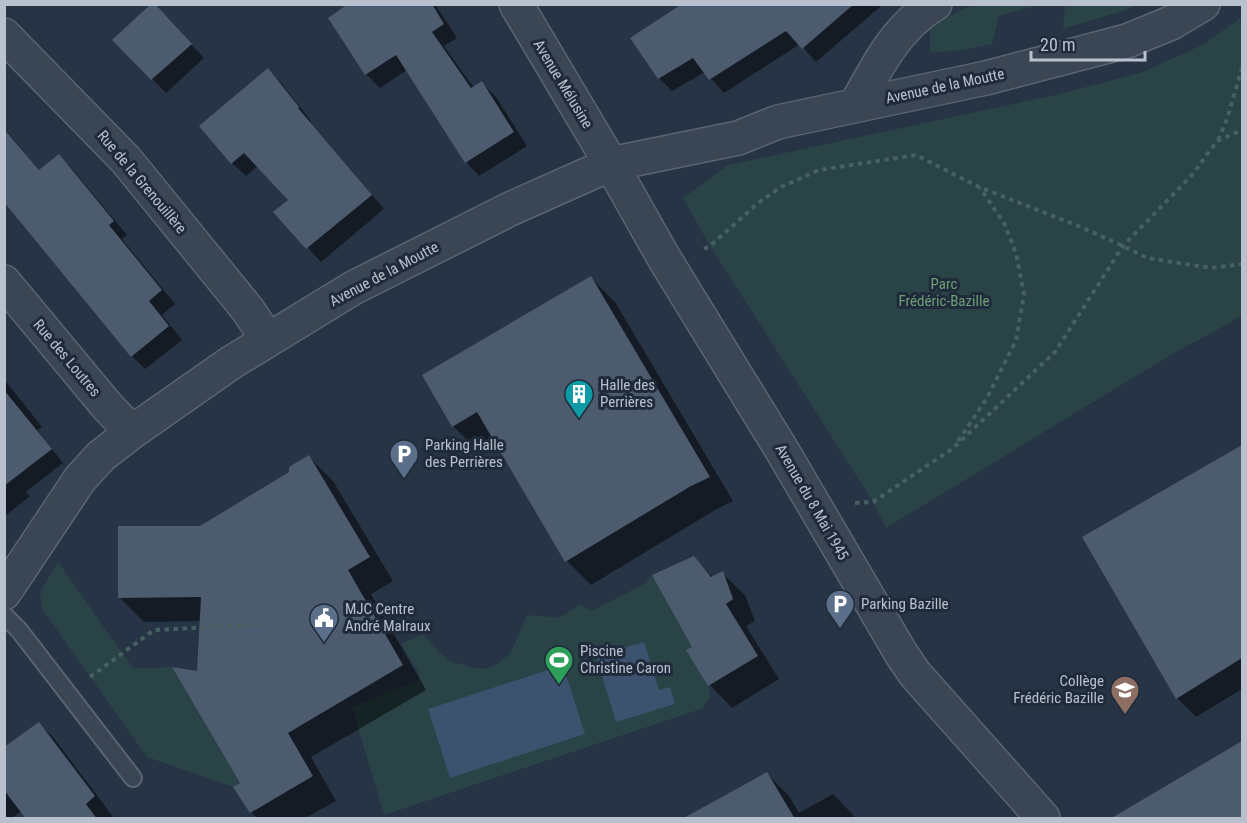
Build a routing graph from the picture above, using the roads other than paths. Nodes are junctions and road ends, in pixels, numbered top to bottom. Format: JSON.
{"nodes":[{"id":1,"x":516,"y":4,"type":"edge"},
{"id":2,"x":935,"y":4,"type":"edge"},
{"id":3,"x":1203,"y":4,"type":"edge"},
{"id":4,"x":4,"y":35,"type":"edge"},
{"id":5,"x":856,"y":105,"type":"junction"},
{"id":6,"x":611,"y":164,"type":"junction"},
{"id":7,"x":4,"y":282,"type":"edge"},
{"id":8,"x":268,"y":340,"type":"junction"},
{"id":9,"x":132,"y":432,"type":"junction"},
{"id":10,"x":4,"y":593,"type":"edge"},
{"id":11,"x":4,"y":615,"type":"edge"},
{"id":12,"x":133,"y":778,"type":"dead end"},
{"id":13,"x":1043,"y":819,"type":"edge"}],
"edges":[{"from":1,"to":6,"type":"street","name":"Avenue Mélusine"},
{"from":2,"to":5,"type":"street","name":"Avenue de la Moutte"},
{"from":3,"to":5,"type":"street","name":"Avenue de la Moutte"},
{"from":4,"to":8,"type":"street","name":"Rue de la Grenouillère"},
{"from":5,"to":6,"type":"street","name":"Avenue de la Moutte"},
{"from":6,"to":8,"type":"street","name":"Avenue de la Moutte"},
{"from":6,"to":13,"type":"street","name":"Avenue du 8 Mai 1945"},
{"from":7,"to":9,"type":"street","name":"Rue des Loutres"},
{"from":8,"to":9,"type":"street","name":"Avenue de la Moutte"},
{"from":9,"to":10,"type":"street","name":"Avenue de la Moutte"},
{"from":11,"to":12,"type":"lane"}]}
